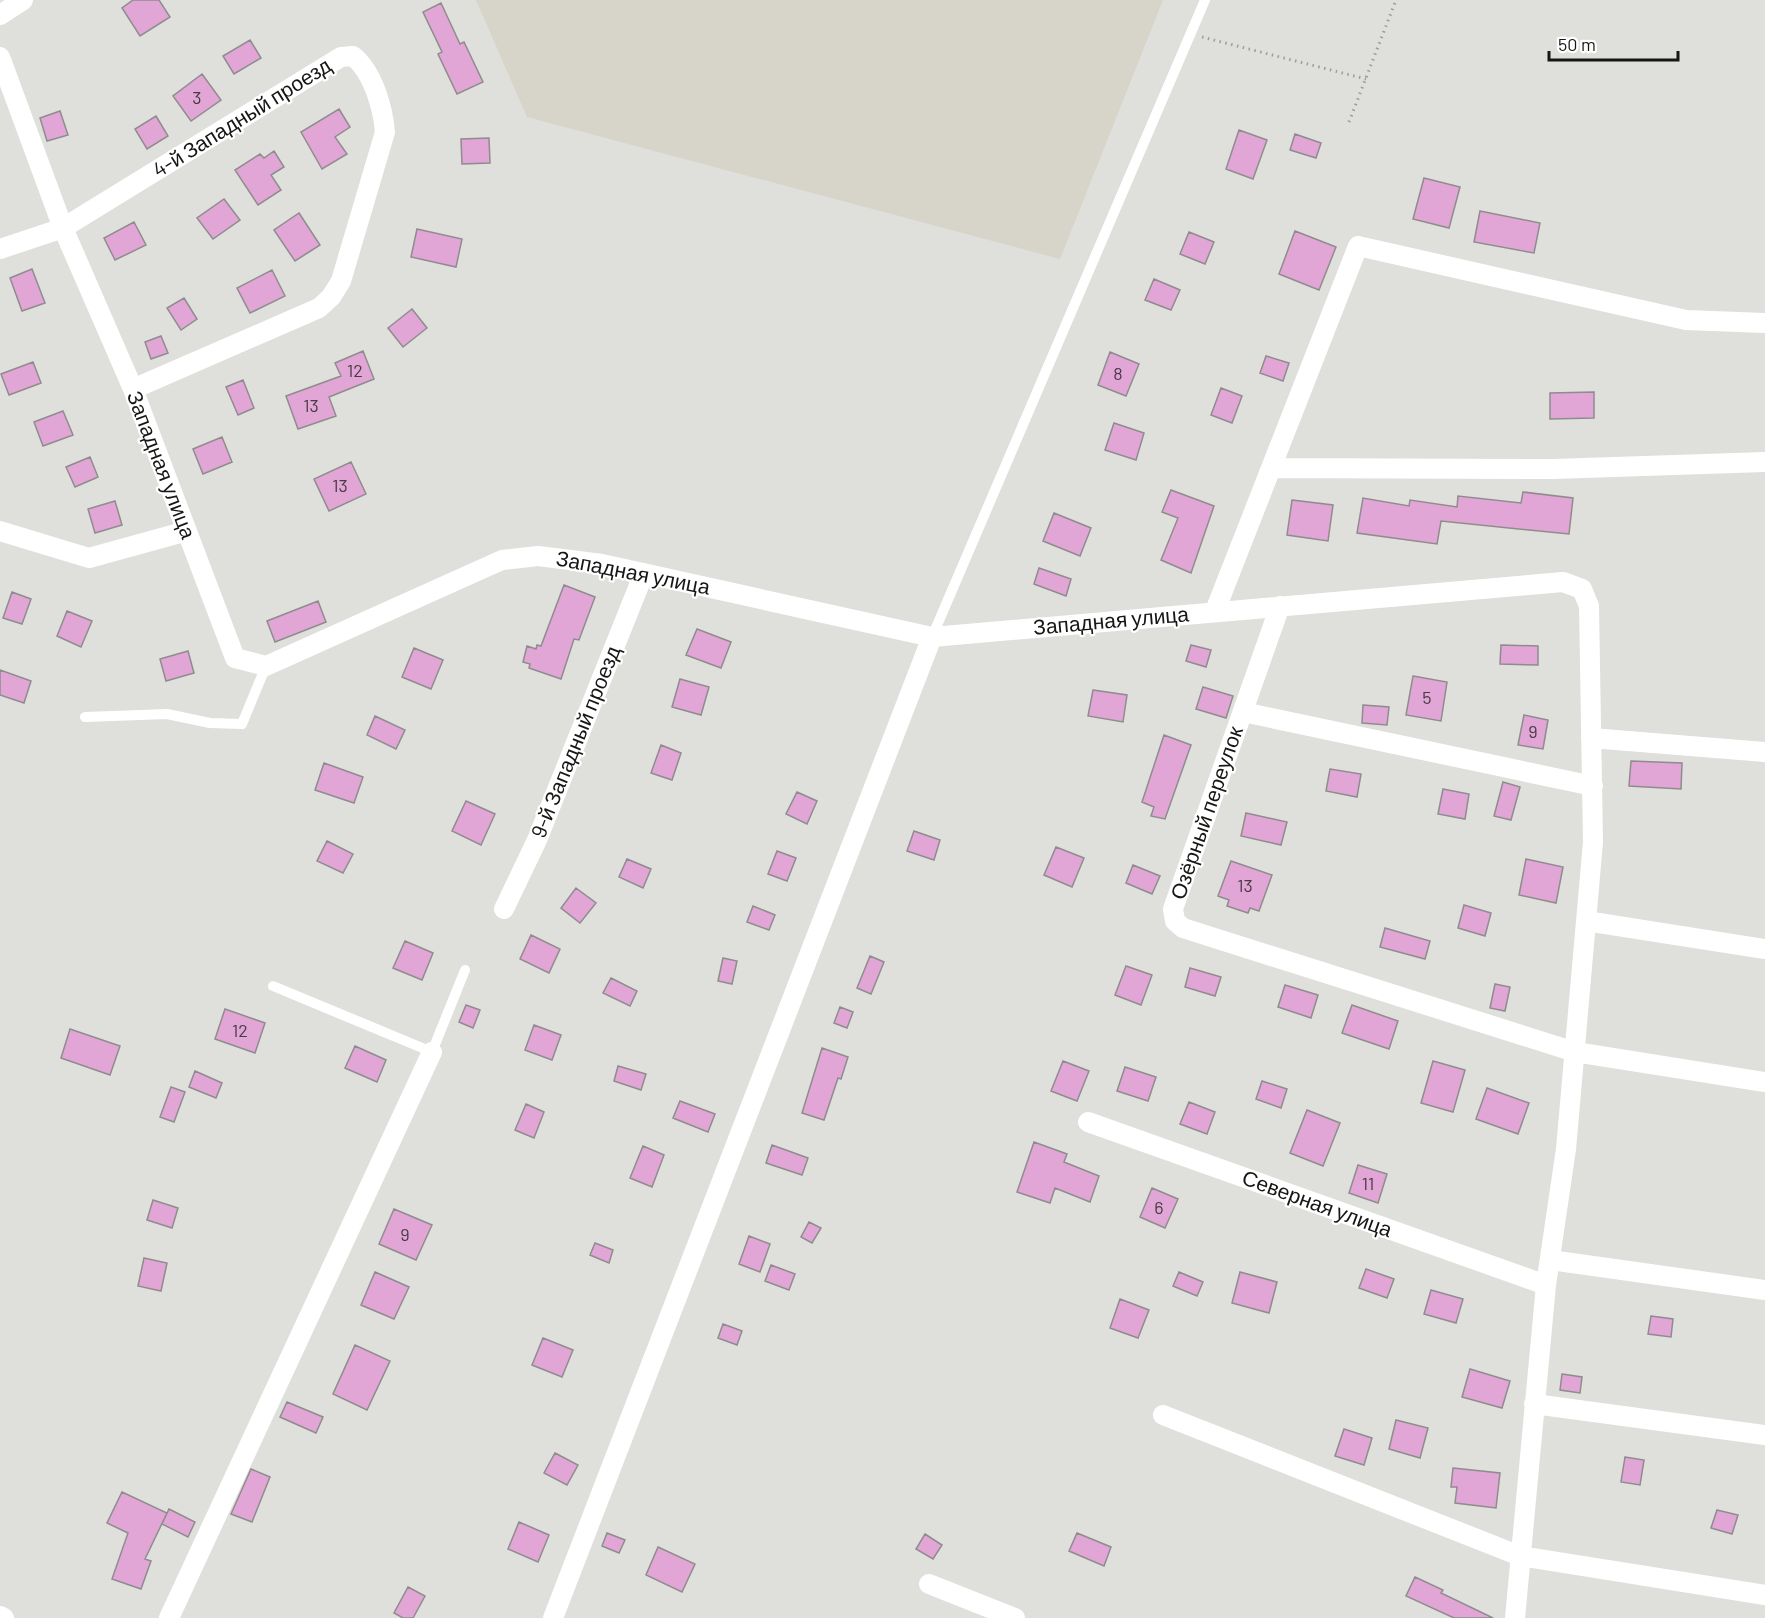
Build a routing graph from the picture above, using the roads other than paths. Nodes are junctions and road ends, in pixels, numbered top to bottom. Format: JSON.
{"nodes":[{"id":1,"x":23,"y":0,"type":"edge"},
{"id":2,"x":1205,"y":0,"type":"edge"},
{"id":3,"x":0,"y":15,"type":"edge"},
{"id":4,"x":0,"y":57,"type":"edge"},
{"id":5,"x":63,"y":228,"type":"junction"},
{"id":6,"x":0,"y":249,"type":"edge"},
{"id":7,"x":1765,"y":323,"type":"edge"},
{"id":8,"x":133,"y":389,"type":"junction"},
{"id":9,"x":1765,"y":462,"type":"edge"},
{"id":10,"x":1271,"y":468,"type":"junction"},
{"id":11,"x":0,"y":531,"type":"edge"},
{"id":12,"x":187,"y":531,"type":"junction"},
{"id":13,"x":644,"y":573,"type":"junction"},
{"id":14,"x":1280,"y":606,"type":"junction"},
{"id":15,"x":1215,"y":612,"type":"junction"},
{"id":16,"x":932,"y":637,"type":"junction"},
{"id":17,"x":266,"y":666,"type":"junction"},
{"id":18,"x":1243,"y":712,"type":"junction"},
{"id":19,"x":86,"y":717,"type":"dead end"},
{"id":20,"x":1592,"y":738,"type":"junction"},
{"id":21,"x":1765,"y":753,"type":"edge"},
{"id":22,"x":1593,"y":786,"type":"junction"},
{"id":23,"x":504,"y":909,"type":"dead end"},
{"id":24,"x":1586,"y":921,"type":"junction"},
{"id":25,"x":1765,"y":949,"type":"edge"},
{"id":26,"x":465,"y":969,"type":"dead end"},
{"id":27,"x":273,"y":986,"type":"dead end"},
{"id":28,"x":432,"y":1052,"type":"junction"},
{"id":29,"x":1575,"y":1052,"type":"junction"},
{"id":30,"x":1765,"y":1082,"type":"edge"},
{"id":31,"x":1088,"y":1122,"type":"dead end"},
{"id":32,"x":1550,"y":1260,"type":"junction"},
{"id":33,"x":1546,"y":1285,"type":"junction"},
{"id":34,"x":1765,"y":1290,"type":"edge"},
{"id":35,"x":1534,"y":1404,"type":"junction"},
{"id":36,"x":1163,"y":1415,"type":"dead end"},
{"id":37,"x":1765,"y":1435,"type":"edge"},
{"id":38,"x":1520,"y":1556,"type":"junction"},
{"id":39,"x":929,"y":1584,"type":"dead end"},
{"id":40,"x":1765,"y":1595,"type":"edge"},
{"id":41,"x":169,"y":1618,"type":"edge"},
{"id":42,"x":553,"y":1618,"type":"edge"},
{"id":43,"x":1015,"y":1618,"type":"edge"},
{"id":44,"x":1515,"y":1618,"type":"edge"}],
"edges":[{"from":1,"to":3,"type":"street"},
{"from":2,"to":16,"type":"lane"},
{"from":4,"to":5,"type":"street","name":"Западная улица"},
{"from":5,"to":6,"type":"street"},
{"from":5,"to":8,"type":"street","name":"Западная улица"},
{"from":5,"to":8,"type":"street","name":"4-й Западный проезд"},
{"from":7,"to":10,"type":"street"},
{"from":8,"to":12,"type":"street","name":"Западная улица"},
{"from":9,"to":10,"type":"street"},
{"from":10,"to":15,"type":"street"},
{"from":11,"to":12,"type":"street"},
{"from":12,"to":17,"type":"street","name":"Западная улица"},
{"from":13,"to":16,"type":"street","name":"Западная улица"},
{"from":13,"to":17,"type":"street","name":"Западная улица"},
{"from":13,"to":23,"type":"street","name":"9-й Западный проезд"},
{"from":14,"to":15,"type":"street","name":"Западная улица"},
{"from":14,"to":18,"type":"street"},
{"from":14,"to":20,"type":"street","name":"Западная улица"},
{"from":15,"to":16,"type":"street","name":"Западная улица"},
{"from":16,"to":42,"type":"street"},
{"from":17,"to":19,"type":"lane"},
{"from":18,"to":22,"type":"street","name":"Озёрный переулок"},
{"from":18,"to":29,"type":"street","name":"Озёрный переулок"},
{"from":20,"to":21,"type":"street"},
{"from":20,"to":22,"type":"street"},
{"from":22,"to":24,"type":"street"},
{"from":24,"to":25,"type":"street"},
{"from":24,"to":29,"type":"street"},
{"from":26,"to":28,"type":"lane"},
{"from":27,"to":28,"type":"lane"},
{"from":28,"to":41,"type":"street"},
{"from":29,"to":30,"type":"street"},
{"from":29,"to":32,"type":"street"},
{"from":31,"to":33,"type":"street","name":"Северная улица"},
{"from":32,"to":33,"type":"street"},
{"from":32,"to":34,"type":"street"},
{"from":33,"to":35,"type":"street"},
{"from":35,"to":37,"type":"street"},
{"from":35,"to":38,"type":"street"},
{"from":36,"to":38,"type":"street"},
{"from":38,"to":40,"type":"street"},
{"from":38,"to":44,"type":"street"},
{"from":39,"to":43,"type":"street"}]}
